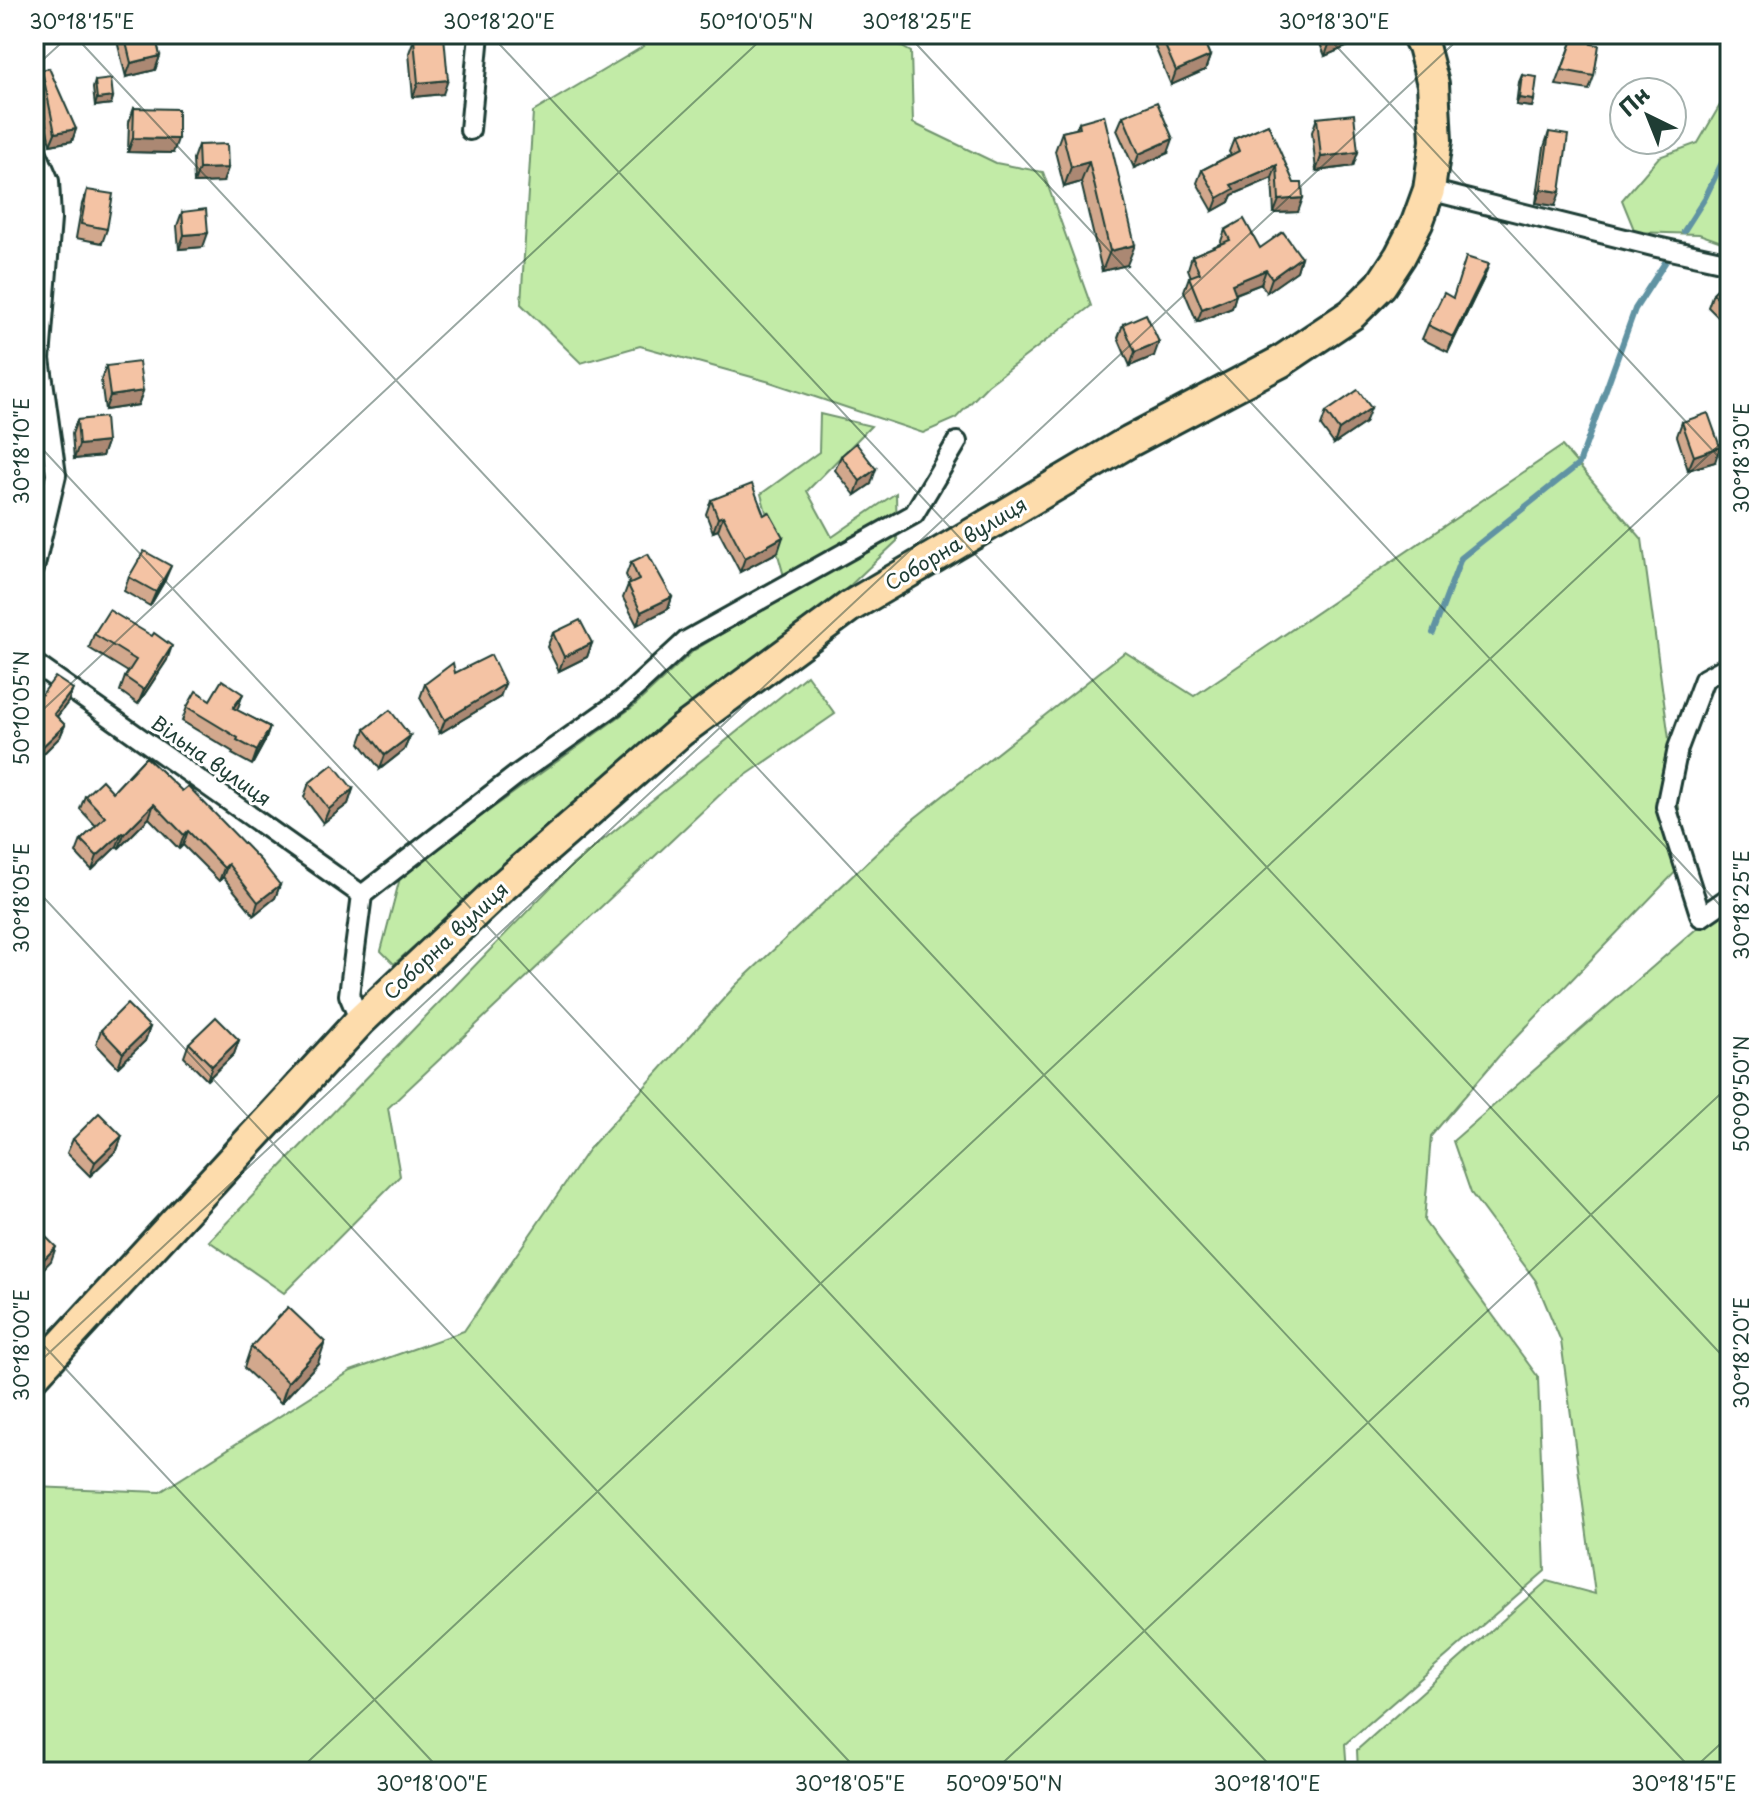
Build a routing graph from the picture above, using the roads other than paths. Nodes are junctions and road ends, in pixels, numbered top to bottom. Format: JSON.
{"nodes":[{"id":1,"x":479,"y":34,"type":"edge"},
{"id":2,"x":1417,"y":34,"type":"edge"},
{"id":3,"x":470,"y":130,"type":"dead end"},
{"id":4,"x":34,"y":146,"type":"edge"},
{"id":5,"x":1429,"y":190,"type":"junction"},
{"id":6,"x":1730,"y":263,"type":"edge"},
{"id":7,"x":957,"y":442,"type":"dead end"},
{"id":8,"x":34,"y":569,"type":"edge"},
{"id":9,"x":34,"y":663,"type":"edge"},
{"id":10,"x":1730,"y":665,"type":"edge"},
{"id":11,"x":362,"y":895,"type":"junction"},
{"id":12,"x":1730,"y":897,"type":"edge"},
{"id":13,"x":360,"y":1021,"type":"junction"},
{"id":14,"x":34,"y":1375,"type":"edge"}],
"edges":[{"from":1,"to":3,"type":"street"},
{"from":2,"to":5,"type":"main road","name":"Соборна вулиця"},
{"from":4,"to":8,"type":"street"},
{"from":5,"to":6,"type":"street"},
{"from":5,"to":13,"type":"main road","name":"Соборна вулиця"},
{"from":7,"to":11,"type":"street"},
{"from":9,"to":11,"type":"street","name":"Вільна вулиця"},
{"from":10,"to":12,"type":"street"},
{"from":11,"to":13,"type":"street","name":"Соборна вулиця"},
{"from":13,"to":14,"type":"main road","name":"Соборна вулиця"}]}
